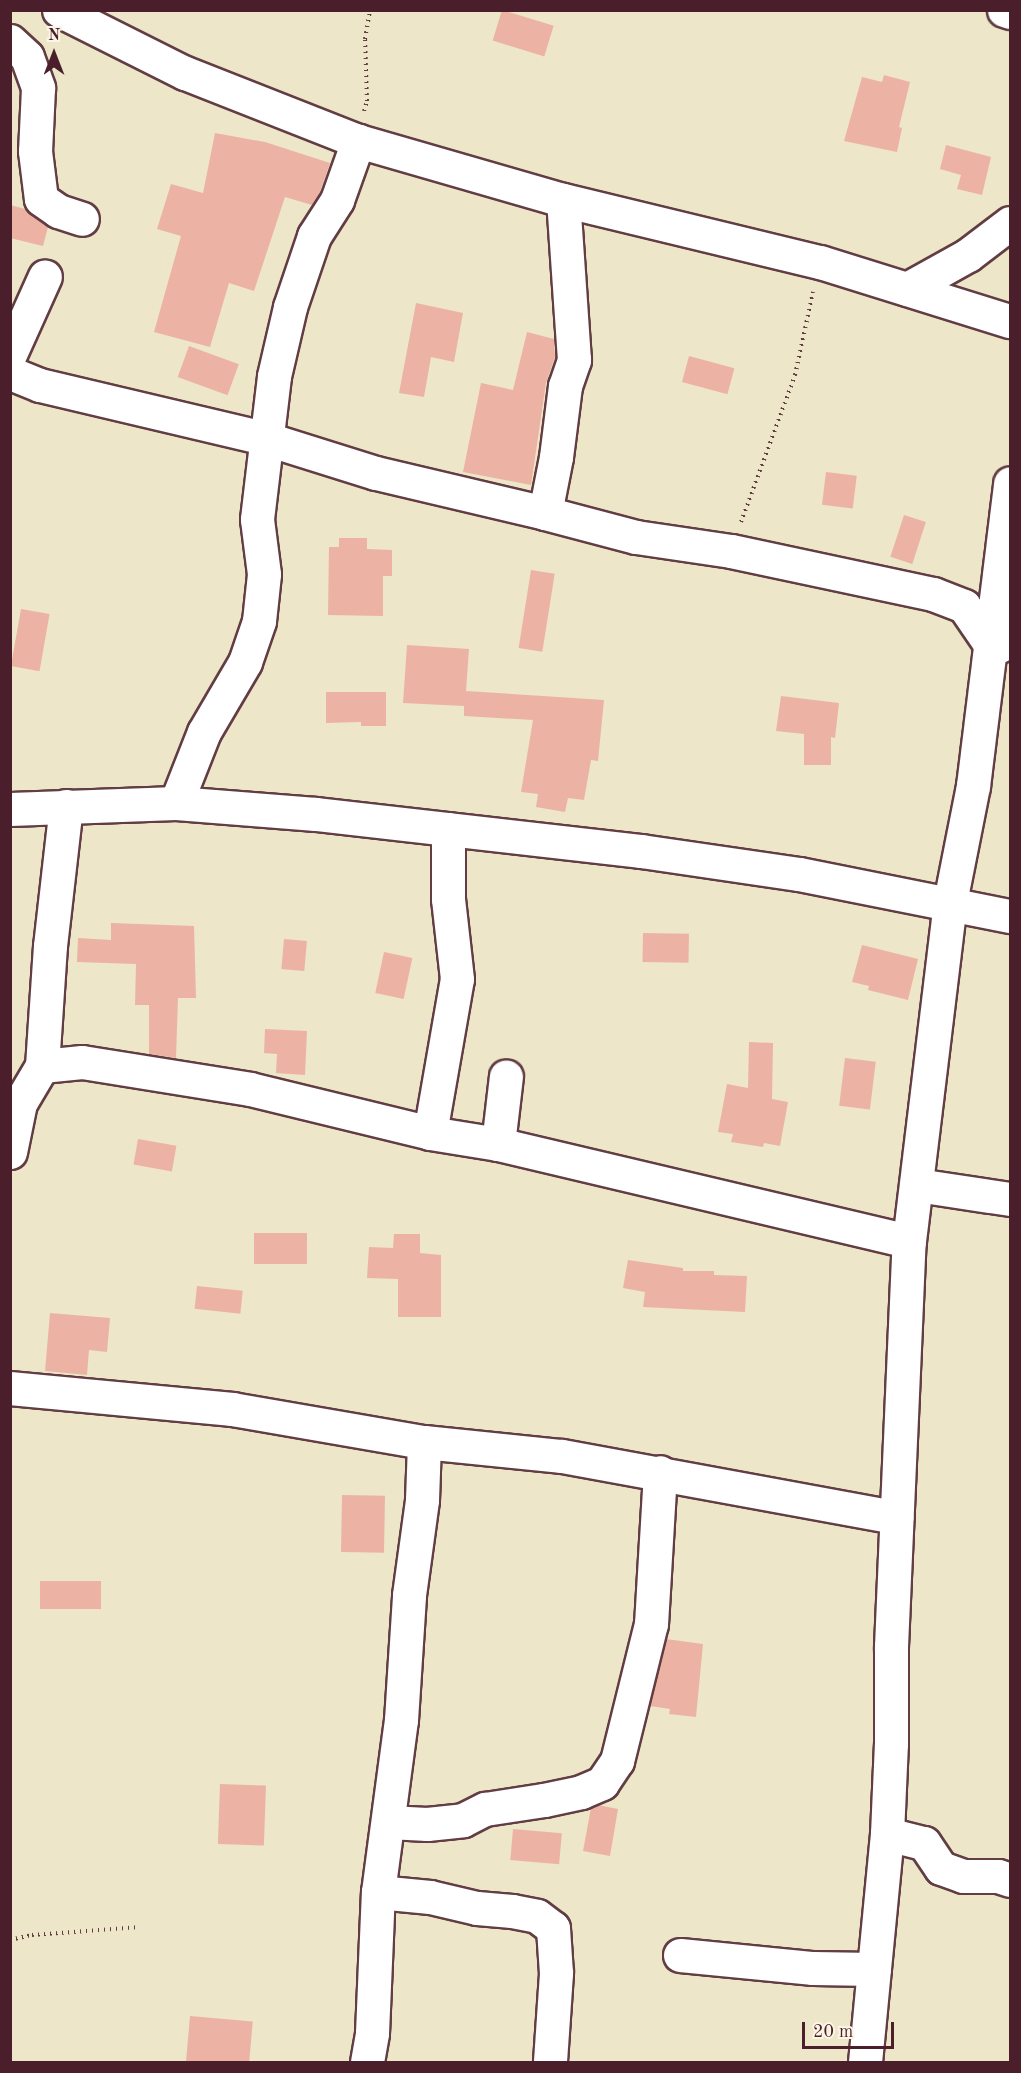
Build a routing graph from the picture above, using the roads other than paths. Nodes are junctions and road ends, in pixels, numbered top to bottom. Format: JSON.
{"nodes":[{"id":1,"x":58,"y":10,"type":"edge"},
{"id":2,"x":1004,"y":10,"type":"edge"},
{"id":3,"x":1011,"y":12,"type":"edge"},
{"id":4,"x":10,"y":41,"type":"edge"},
{"id":5,"x":358,"y":141,"type":"junction"},
{"id":6,"x":563,"y":200,"type":"junction"},
{"id":7,"x":82,"y":219,"type":"dead end"},
{"id":8,"x":1011,"y":223,"type":"edge"},
{"id":9,"x":45,"y":276,"type":"dead end"},
{"id":10,"x":907,"y":289,"type":"junction"},
{"id":11,"x":1011,"y":321,"type":"edge"},
{"id":12,"x":10,"y":354,"type":"edge"},
{"id":13,"x":10,"y":373,"type":"edge"},
{"id":14,"x":264,"y":438,"type":"junction"},
{"id":15,"x":1011,"y":483,"type":"edge"},
{"id":16,"x":545,"y":513,"type":"junction"},
{"id":17,"x":1000,"y":646,"type":"edge"},
{"id":18,"x":176,"y":803,"type":"junction"},
{"id":19,"x":66,"y":806,"type":"junction"},
{"id":20,"x":10,"y":809,"type":"edge"},
{"id":21,"x":448,"y":829,"type":"junction"},
{"id":22,"x":950,"y":902,"type":"junction"},
{"id":23,"x":1011,"y":916,"type":"edge"},
{"id":24,"x":42,"y":1066,"type":"junction"},
{"id":25,"x":506,"y":1076,"type":"dead end"},
{"id":26,"x":430,"y":1133,"type":"junction"},
{"id":27,"x":498,"y":1144,"type":"junction"},
{"id":28,"x":10,"y":1152,"type":"edge"},
{"id":29,"x":917,"y":1185,"type":"junction"},
{"id":30,"x":1011,"y":1198,"type":"edge"},
{"id":31,"x":909,"y":1241,"type":"junction"},
{"id":32,"x":10,"y":1388,"type":"edge"},
{"id":33,"x":424,"y":1442,"type":"junction"},
{"id":34,"x":660,"y":1472,"type":"junction"},
{"id":35,"x":896,"y":1518,"type":"junction"},
{"id":36,"x":388,"y":1822,"type":"junction"},
{"id":37,"x":886,"y":1834,"type":"junction"},
{"id":38,"x":1011,"y":1880,"type":"edge"},
{"id":39,"x":378,"y":1893,"type":"junction"},
{"id":40,"x":680,"y":1955,"type":"dead end"},
{"id":41,"x":874,"y":1969,"type":"junction"},
{"id":42,"x":367,"y":2062,"type":"edge"},
{"id":43,"x":550,"y":2062,"type":"edge"},
{"id":44,"x":865,"y":2062,"type":"edge"}],
"edges":[{"from":1,"to":5,"type":"street"},
{"from":2,"to":3,"type":"street"},
{"from":4,"to":7,"type":"street"},
{"from":5,"to":6,"type":"street"},
{"from":5,"to":14,"type":"street"},
{"from":6,"to":10,"type":"street"},
{"from":6,"to":16,"type":"street"},
{"from":8,"to":10,"type":"street"},
{"from":9,"to":12,"type":"street"},
{"from":10,"to":11,"type":"street"},
{"from":13,"to":14,"type":"street"},
{"from":14,"to":16,"type":"street"},
{"from":14,"to":18,"type":"street"},
{"from":15,"to":17,"type":"street"},
{"from":16,"to":17,"type":"street"},
{"from":17,"to":22,"type":"street"},
{"from":18,"to":19,"type":"street"},
{"from":18,"to":21,"type":"street"},
{"from":19,"to":20,"type":"street"},
{"from":19,"to":24,"type":"street"},
{"from":21,"to":22,"type":"street"},
{"from":21,"to":26,"type":"street"},
{"from":22,"to":23,"type":"street"},
{"from":22,"to":29,"type":"street"},
{"from":24,"to":26,"type":"street"},
{"from":24,"to":28,"type":"street"},
{"from":25,"to":27,"type":"street"},
{"from":26,"to":27,"type":"street"},
{"from":27,"to":31,"type":"street"},
{"from":29,"to":30,"type":"street"},
{"from":29,"to":31,"type":"street"},
{"from":31,"to":35,"type":"street"},
{"from":32,"to":33,"type":"street"},
{"from":33,"to":34,"type":"street"},
{"from":33,"to":36,"type":"street"},
{"from":34,"to":35,"type":"street"},
{"from":34,"to":36,"type":"street"},
{"from":35,"to":37,"type":"street"},
{"from":36,"to":39,"type":"street"},
{"from":37,"to":38,"type":"street"},
{"from":37,"to":41,"type":"street"},
{"from":39,"to":42,"type":"street"},
{"from":39,"to":43,"type":"street"},
{"from":40,"to":41,"type":"street"},
{"from":41,"to":44,"type":"street"}]}
